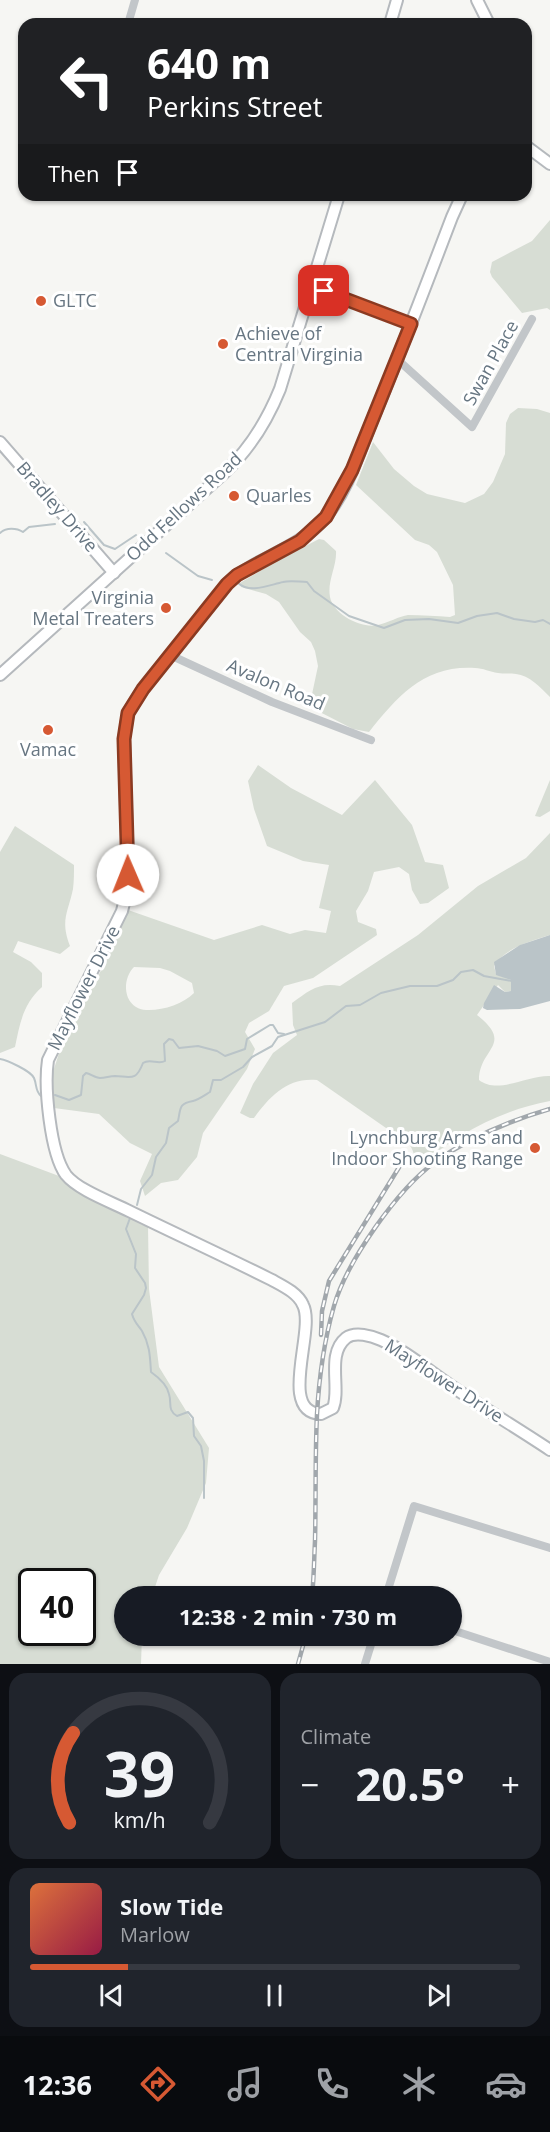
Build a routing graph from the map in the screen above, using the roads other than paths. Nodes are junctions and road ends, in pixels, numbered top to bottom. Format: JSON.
{"nodes":[{"id":1,"x":135,"y":0,"type":"edge"},
{"id":2,"x":397,"y":0,"type":"edge"},
{"id":3,"x":477,"y":0,"type":"edge"},
{"id":4,"x":130,"y":18,"type":"edge"},
{"id":5,"x":392,"y":18,"type":"edge"},
{"id":6,"x":486,"y":18,"type":"edge"},
{"id":7,"x":532,"y":150,"type":"edge"},
{"id":8,"x":550,"y":164,"type":"edge"},
{"id":9,"x":337,"y":201,"type":"edge"},
{"id":10,"x":459,"y":201,"type":"edge"},
{"id":11,"x":312,"y":286,"type":"junction"},
{"id":12,"x":532,"y":319,"type":"dead end"},
{"id":13,"x":411,"y":324,"type":"junction"},
{"id":14,"x":398,"y":360,"type":"junction"},
{"id":15,"x":0,"y":442,"type":"edge"},
{"id":16,"x":114,"y":573,"type":"junction"},
{"id":17,"x":170,"y":655,"type":"junction"},
{"id":18,"x":0,"y":675,"type":"edge"},
{"id":19,"x":371,"y":740,"type":"dead end"},
{"id":20,"x":550,"y":1450,"type":"edge"},
{"id":21,"x":550,"y":1548,"type":"edge"},
{"id":22,"x":389,"y":1586,"type":"edge"},
{"id":23,"x":462,"y":1633,"type":"edge"},
{"id":24,"x":371,"y":1646,"type":"edge"},
{"id":25,"x":550,"y":1662,"type":"edge"},
{"id":26,"x":365,"y":1664,"type":"edge"}],
"edges":[{"from":1,"to":4,"type":"street"},
{"from":2,"to":5,"type":"street"},
{"from":3,"to":6,"type":"street"},
{"from":7,"to":8,"type":"street"},
{"from":9,"to":11,"type":"street","name":"Odd Fellows Road"},
{"from":10,"to":13,"type":"street","name":"Mayflower Drive"},
{"from":11,"to":13,"type":"street"},
{"from":11,"to":16,"type":"street","name":"Odd Fellows Road"},
{"from":12,"to":14,"type":"street","name":"Swan Place"},
{"from":13,"to":14,"type":"street","name":"Mayflower Drive"},
{"from":14,"to":17,"type":"street","name":"Mayflower Drive"},
{"from":15,"to":16,"type":"street","name":"Bradley Drive"},
{"from":16,"to":18,"type":"street","name":"Odd Fellows Road"},
{"from":17,"to":19,"type":"street","name":"Avalon Road"},
{"from":17,"to":20,"type":"street","name":"Mayflower Drive"},
{"from":21,"to":22,"type":"street"},
{"from":23,"to":25,"type":"street"},
{"from":24,"to":26,"type":"street"}]}
